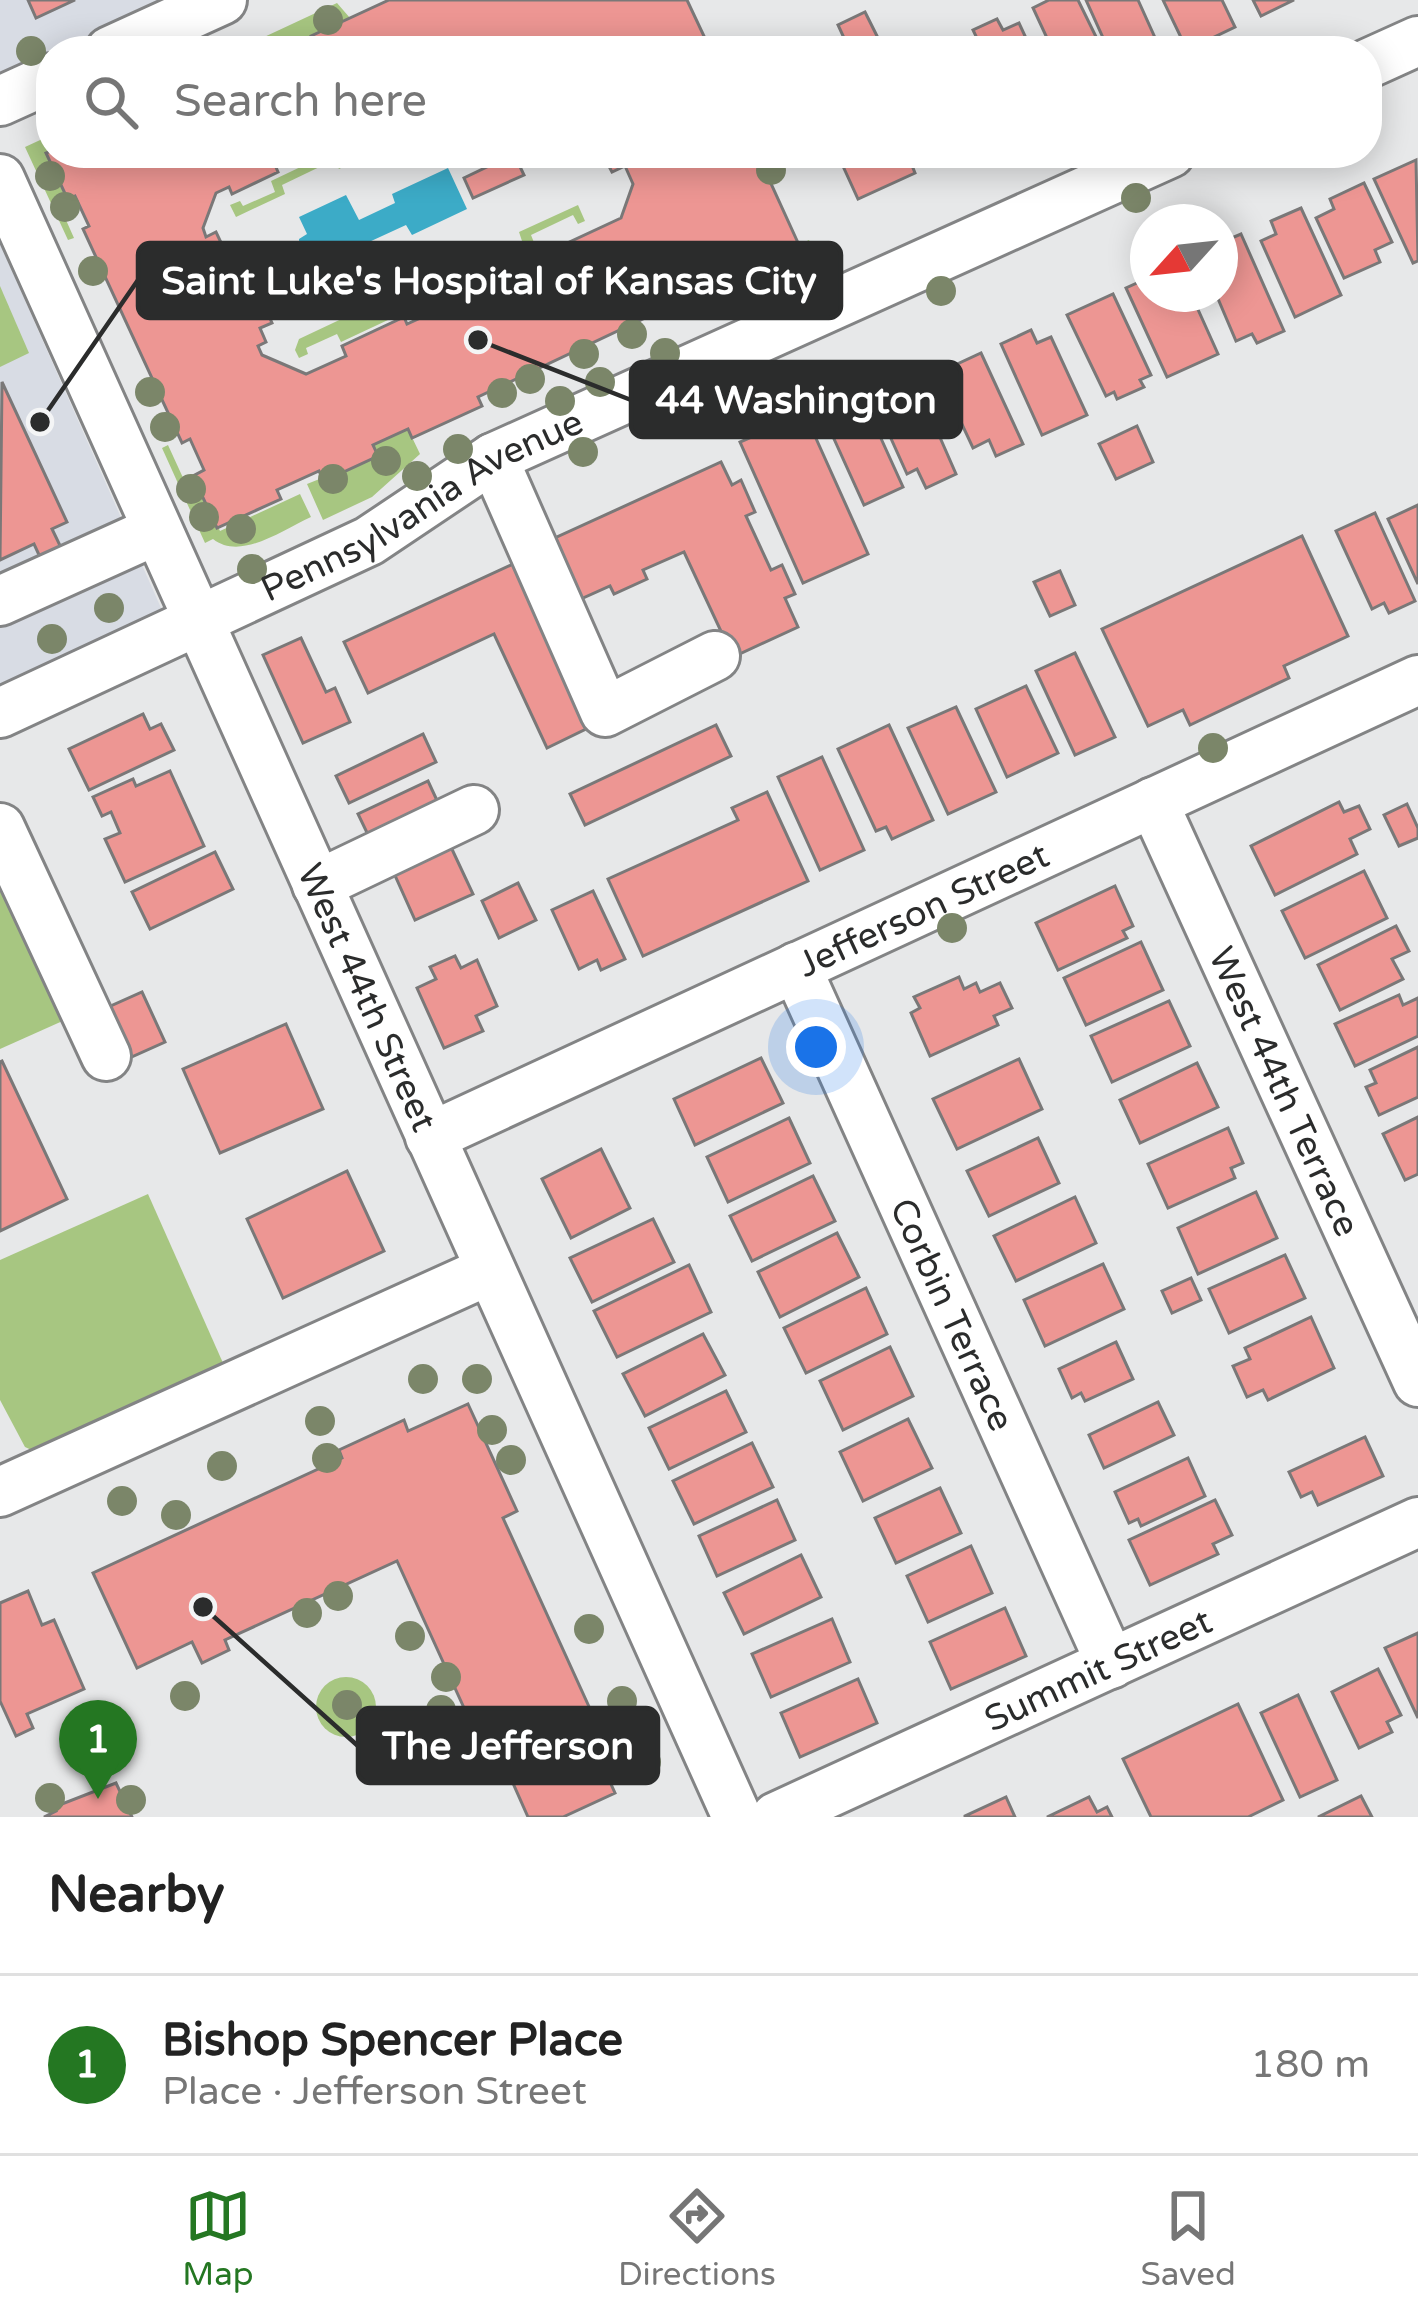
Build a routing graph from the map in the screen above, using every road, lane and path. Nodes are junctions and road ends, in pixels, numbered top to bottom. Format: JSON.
{"nodes":[{"id":1,"x":222,"y":0,"type":"edge"},
{"id":2,"x":143,"y":36,"type":"edge"},
{"id":3,"x":1418,"y":41,"type":"edge"},
{"id":4,"x":1382,"y":57,"type":"edge"},
{"id":5,"x":36,"y":85,"type":"edge"},
{"id":6,"x":0,"y":101,"type":"edge"},
{"id":7,"x":1137,"y":168,"type":"edge"},
{"id":8,"x":0,"y":179,"type":"edge"},
{"id":9,"x":12,"y":239,"type":"edge"},
{"id":10,"x":493,"y":458,"type":"junction"},
{"id":11,"x":157,"y":530,"type":"junction"},
{"id":12,"x":0,"y":601,"type":"edge"},
{"id":13,"x":198,"y":621,"type":"junction"},
{"id":14,"x":715,"y":656,"type":"dead end"},
{"id":15,"x":1418,"y":680,"type":"edge"},
{"id":16,"x":0,"y":712,"type":"edge"},
{"id":17,"x":1153,"y":802,"type":"junction"},
{"id":18,"x":474,"y":810,"type":"dead end"},
{"id":19,"x":0,"y":828,"type":"edge"},
{"id":20,"x":317,"y":885,"type":"junction"},
{"id":21,"x":796,"y":967,"type":"junction"},
{"id":22,"x":106,"y":1056,"type":"dead end"},
{"id":23,"x":430,"y":1136,"type":"junction"},
{"id":24,"x":490,"y":1270,"type":"junction"},
{"id":25,"x":1418,"y":1382,"type":"edge"},
{"id":26,"x":4,"y":1481,"type":"edge"},
{"id":27,"x":1418,"y":1522,"type":"edge"},
{"id":28,"x":1111,"y":1664,"type":"junction"},
{"id":29,"x":737,"y":1817,"type":"edge"},
{"id":30,"x":776,"y":1817,"type":"edge"}],
"edges":[{"from":1,"to":2,"type":"street"},
{"from":3,"to":4,"type":"street"},
{"from":5,"to":6,"type":"street"},
{"from":7,"to":10,"type":"street","name":"Pennsylvania Avenue"},
{"from":8,"to":9,"type":"street","name":"West 44th Street"},
{"from":9,"to":11,"type":"street","name":"West 44th Street"},
{"from":10,"to":13,"type":"street","name":"Pennsylvania Avenue"},
{"from":10,"to":14,"type":"street"},
{"from":11,"to":12,"type":"street"},
{"from":11,"to":13,"type":"street","name":"West 44th Street"},
{"from":13,"to":16,"type":"street","name":"Pennsylvania Avenue"},
{"from":13,"to":20,"type":"street","name":"West 44th Street"},
{"from":15,"to":17,"type":"street","name":"Jefferson Street"},
{"from":17,"to":21,"type":"street","name":"Jefferson Street"},
{"from":17,"to":25,"type":"street","name":"West 44th Terrace"},
{"from":18,"to":20,"type":"street"},
{"from":19,"to":22,"type":"street"},
{"from":20,"to":23,"type":"street","name":"West 44th Street"},
{"from":21,"to":23,"type":"street","name":"Jefferson Street"},
{"from":21,"to":28,"type":"street","name":"Corbin Terrace"},
{"from":23,"to":24,"type":"street","name":"West 44th Street"},
{"from":24,"to":26,"type":"street"},
{"from":24,"to":29,"type":"street","name":"West 44th Street"},
{"from":27,"to":28,"type":"street","name":"Summit Street"},
{"from":28,"to":30,"type":"street","name":"Summit Street"}]}
